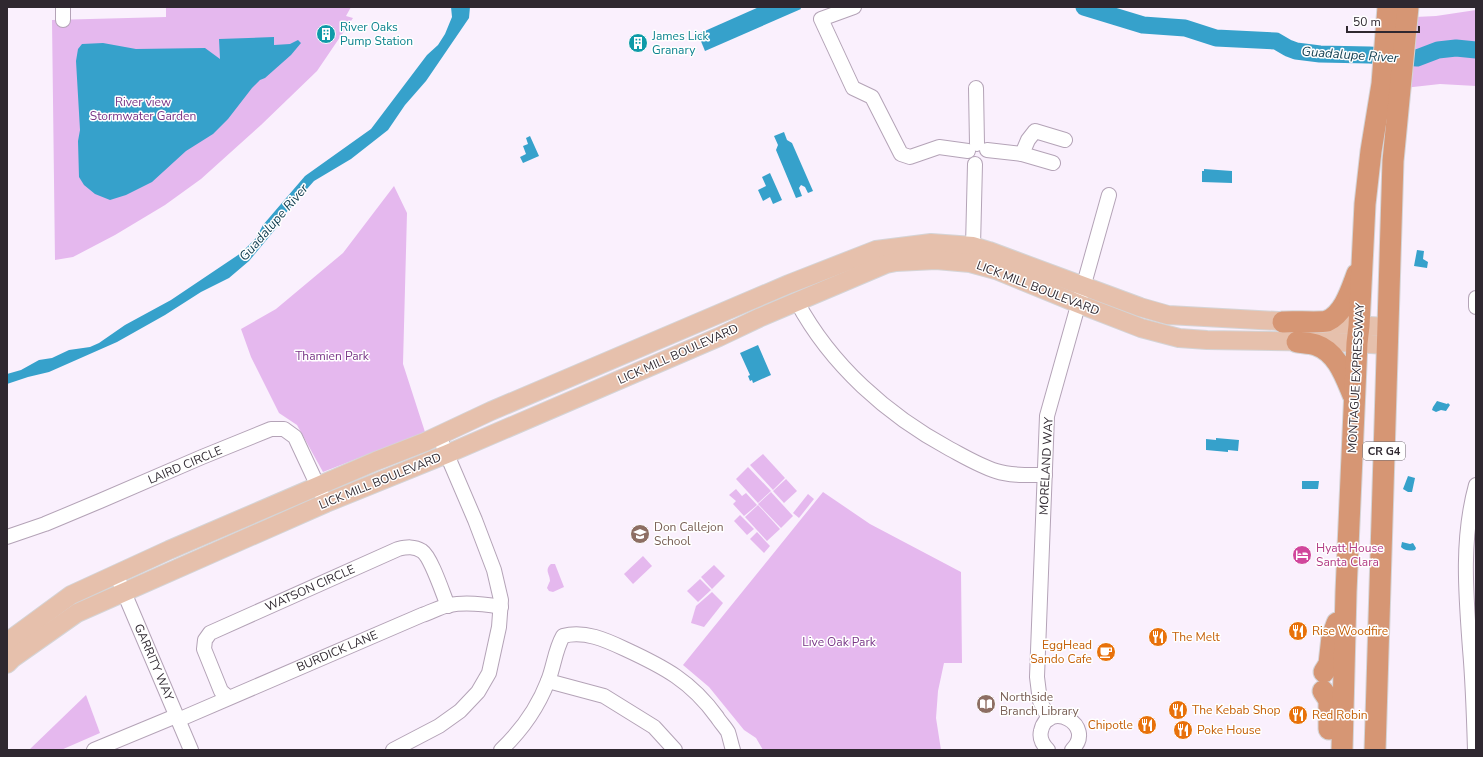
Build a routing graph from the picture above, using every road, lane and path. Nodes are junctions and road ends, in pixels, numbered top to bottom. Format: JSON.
{"nodes":[{"id":1,"x":854,"y":7,"type":"edge"},
{"id":2,"x":1388,"y":7,"type":"edge"},
{"id":3,"x":1408,"y":7,"type":"edge"},
{"id":4,"x":1391,"y":85,"type":"junction"},
{"id":5,"x":976,"y":88,"type":"dead end"},
{"id":6,"x":1065,"y":140,"type":"dead end"},
{"id":7,"x":977,"y":148,"type":"junction"},
{"id":8,"x":1022,"y":154,"type":"junction"},
{"id":9,"x":1052,"y":163,"type":"dead end"},
{"id":10,"x":1109,"y":196,"type":"dead end"},
{"id":11,"x":971,"y":254,"type":"junction"},
{"id":12,"x":1362,"y":263,"type":"junction"},
{"id":13,"x":1084,"y":287,"type":"junction"},
{"id":14,"x":1476,"y":298,"type":"edge"},
{"id":15,"x":797,"y":302,"type":"junction"},
{"id":16,"x":1079,"y":304,"type":"junction"},
{"id":17,"x":1476,"y":307,"type":"edge"},
{"id":18,"x":1283,"y":322,"type":"junction"},
{"id":19,"x":1358,"y":334,"type":"junction"},
{"id":20,"x":1387,"y":336,"type":"junction"},
{"id":21,"x":1297,"y":342,"type":"junction"},
{"id":22,"x":1355,"y":400,"type":"junction"},
{"id":23,"x":438,"y":436,"type":"junction"},
{"id":24,"x":447,"y":454,"type":"junction"},
{"id":25,"x":1044,"y":475,"type":"junction"},
{"id":26,"x":1476,"y":485,"type":"edge"},
{"id":27,"x":318,"y":487,"type":"junction"},
{"id":28,"x":326,"y":503,"type":"junction"},
{"id":29,"x":7,"y":537,"type":"edge"},
{"id":30,"x":116,"y":574,"type":"junction"},
{"id":31,"x":1346,"y":592,"type":"junction"},
{"id":32,"x":124,"y":593,"type":"junction"},
{"id":33,"x":448,"y":606,"type":"junction"},
{"id":34,"x":501,"y":606,"type":"junction"},
{"id":35,"x":7,"y":642,"type":"edge"},
{"id":36,"x":7,"y":664,"type":"edge"},
{"id":37,"x":548,"y":680,"type":"junction"},
{"id":38,"x":228,"y":697,"type":"junction"},
{"id":39,"x":177,"y":718,"type":"junction"},
{"id":40,"x":1049,"y":719,"type":"junction"},
{"id":41,"x":1044,"y":749,"type":"edge"},
{"id":42,"x":94,"y":750,"type":"edge"},
{"id":43,"x":191,"y":750,"type":"edge"},
{"id":44,"x":393,"y":750,"type":"edge"},
{"id":45,"x":501,"y":750,"type":"edge"},
{"id":46,"x":675,"y":750,"type":"edge"},
{"id":47,"x":733,"y":750,"type":"edge"},
{"id":48,"x":1072,"y":750,"type":"edge"},
{"id":49,"x":1328,"y":750,"type":"edge"},
{"id":50,"x":1342,"y":750,"type":"edge"},
{"id":51,"x":1375,"y":750,"type":"edge"},
{"id":52,"x":1475,"y":750,"type":"edge"}],
"edges":[{"from":1,"to":7,"type":"street"},
{"from":2,"to":4,"type":"highway","name":"MONTAGUE EXPRESSWAY","number":"CR G4"},
{"from":3,"to":4,"type":"highway","name":"MONTAGUE EXPRESSWAY","number":"CR G4"},
{"from":4,"to":12,"type":"highway","name":"MONTAGUE EXPRESSWAY","number":"CR G4"},
{"from":4,"to":20,"type":"highway","name":"MONTAGUE EXPRESSWAY","number":"CR G4"},
{"from":5,"to":7,"type":"street"},
{"from":6,"to":8,"type":"street"},
{"from":7,"to":8,"type":"street"},
{"from":7,"to":11,"type":"street"},
{"from":8,"to":9,"type":"street"},
{"from":10,"to":13,"type":"street","name":"MORELAND WAY"},
{"from":11,"to":13,"type":"main road","name":"LICK MILL BOULEVARD"},
{"from":11,"to":15,"type":"main road","name":"LICK MILL BOULEVARD"},
{"from":11,"to":16,"type":"main road","name":"LICK MILL BOULEVARD"},
{"from":11,"to":23,"type":"main road","name":"LICK MILL BOULEVARD"},
{"from":12,"to":18,"type":"highway"},
{"from":12,"to":19,"type":"highway","name":"MONTAGUE EXPRESSWAY","number":"CR G4"},
{"from":13,"to":16,"type":"street","name":"MORELAND WAY"},
{"from":13,"to":18,"type":"main road","name":"LICK MILL BOULEVARD"},
{"from":14,"to":17,"type":"street"},
{"from":15,"to":24,"type":"main road","name":"LICK MILL BOULEVARD"},
{"from":15,"to":25,"type":"street"},
{"from":16,"to":21,"type":"main road","name":"LICK MILL BOULEVARD"},
{"from":16,"to":25,"type":"street","name":"MORELAND WAY"},
{"from":18,"to":19,"type":"main road","name":"LICK MILL BOULEVARD"},
{"from":19,"to":20,"type":"main road","name":"LICK MILL BOULEVARD"},
{"from":19,"to":21,"type":"main road","name":"LICK MILL BOULEVARD"},
{"from":19,"to":22,"type":"highway","name":"MONTAGUE EXPRESSWAY","number":"CR G4"},
{"from":20,"to":51,"type":"highway","name":"MONTAGUE EXPRESSWAY","number":"CR G4"},
{"from":21,"to":22,"type":"highway"},
{"from":22,"to":31,"type":"highway","name":"MONTAGUE EXPRESSWAY","number":"CR G4"},
{"from":23,"to":24,"type":"street"},
{"from":23,"to":27,"type":"main road","name":"LICK MILL BOULEVARD"},
{"from":24,"to":28,"type":"main road","name":"LICK MILL BOULEVARD"},
{"from":24,"to":34,"type":"street"},
{"from":25,"to":40,"type":"street","name":"MORELAND WAY"},
{"from":26,"to":52,"type":"street"},
{"from":27,"to":28,"type":"street","name":"LAIRD CIRCLE"},
{"from":27,"to":29,"type":"street","name":"LAIRD CIRCLE"},
{"from":27,"to":30,"type":"main road","name":"LICK MILL BOULEVARD"},
{"from":28,"to":32,"type":"main road","name":"LICK MILL BOULEVARD"},
{"from":30,"to":32,"type":"street","name":"GARRITY WAY"},
{"from":30,"to":35,"type":"main road","name":"LICK MILL BOULEVARD"},
{"from":31,"to":49,"type":"highway"},
{"from":31,"to":50,"type":"highway","name":"MONTAGUE EXPRESSWAY","number":"CR G4"},
{"from":32,"to":36,"type":"main road","name":"LICK MILL BOULEVARD"},
{"from":32,"to":39,"type":"street","name":"GARRITY WAY"},
{"from":33,"to":34,"type":"street","name":"BURDICK LANE"},
{"from":33,"to":38,"type":"street","name":"BURDICK LANE"},
{"from":33,"to":38,"type":"street","name":"WATSON CIRCLE"},
{"from":34,"to":44,"type":"street"},
{"from":37,"to":45,"type":"street"},
{"from":37,"to":46,"type":"street"},
{"from":37,"to":47,"type":"street"},
{"from":38,"to":39,"type":"street","name":"BURDICK LANE"},
{"from":39,"to":42,"type":"street","name":"BURDICK LANE"},
{"from":39,"to":43,"type":"street","name":"GARRITY WAY"},
{"from":40,"to":41,"type":"street"},
{"from":40,"to":48,"type":"street"}]}
